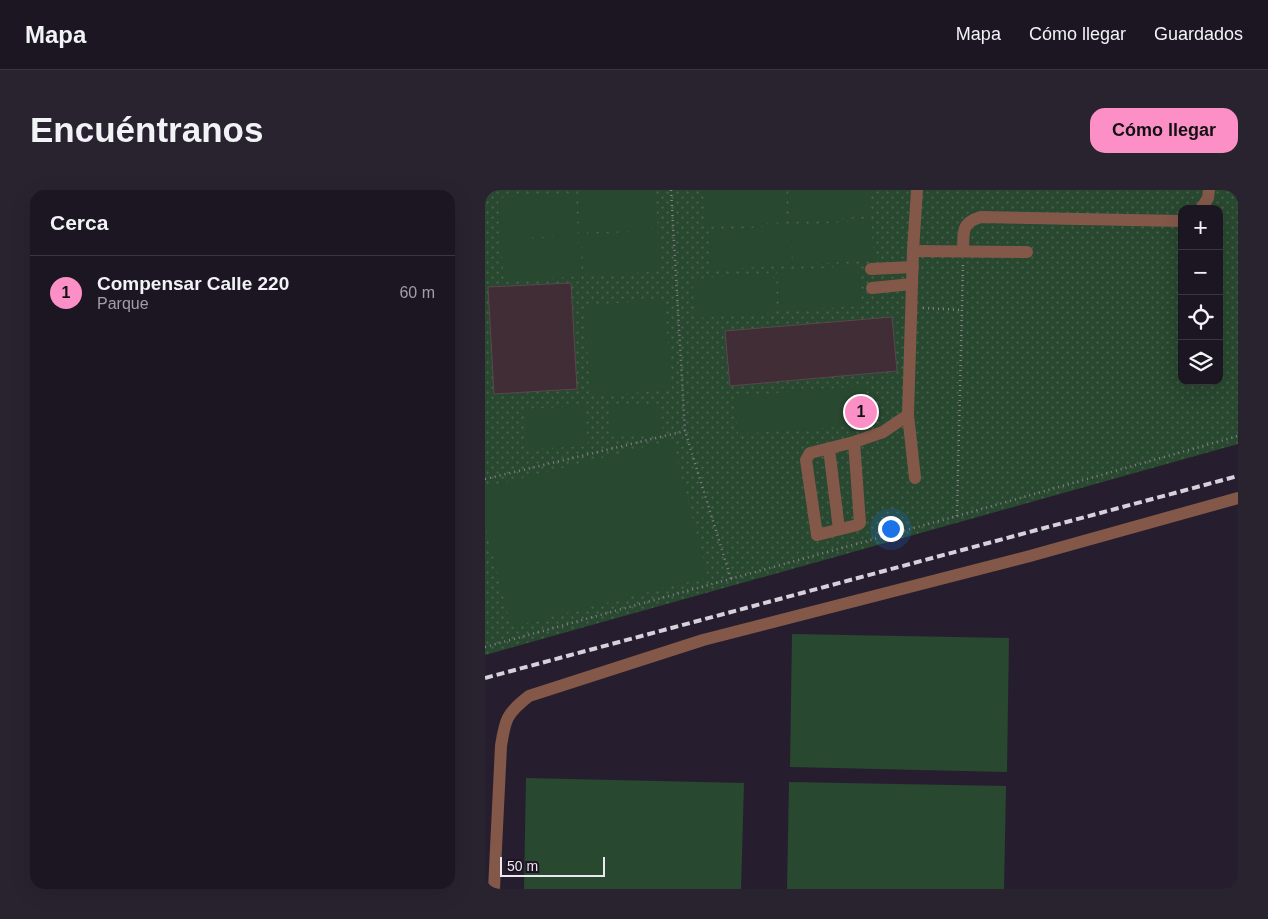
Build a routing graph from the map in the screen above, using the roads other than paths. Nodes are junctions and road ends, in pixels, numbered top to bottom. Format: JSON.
{"nodes":[{"id":1,"x":917,"y":190,"type":"edge"},
{"id":2,"x":1209,"y":190,"type":"edge"},
{"id":3,"x":1204,"y":205,"type":"edge"},
{"id":4,"x":1178,"y":221,"type":"edge"},
{"id":5,"x":913,"y":251,"type":"junction"},
{"id":6,"x":963,"y":251,"type":"junction"},
{"id":7,"x":1027,"y":252,"type":"dead end"},
{"id":8,"x":913,"y":267,"type":"junction"},
{"id":9,"x":871,"y":269,"type":"dead end"},
{"id":10,"x":912,"y":284,"type":"junction"},
{"id":11,"x":872,"y":288,"type":"dead end"},
{"id":12,"x":908,"y":416,"type":"junction"},
{"id":13,"x":854,"y":442,"type":"junction"},
{"id":14,"x":829,"y":449,"type":"junction"},
{"id":15,"x":915,"y":478,"type":"dead end"},
{"id":16,"x":1238,"y":498,"type":"edge"},
{"id":17,"x":839,"y":529,"type":"junction"},
{"id":18,"x":493,"y":889,"type":"edge"}],
"edges":[{"from":1,"to":5,"type":"lane"},
{"from":2,"to":3,"type":"lane"},
{"from":4,"to":6,"type":"lane"},
{"from":5,"to":6,"type":"lane"},
{"from":5,"to":8,"type":"lane"},
{"from":6,"to":7,"type":"lane"},
{"from":8,"to":9,"type":"lane"},
{"from":8,"to":10,"type":"lane"},
{"from":10,"to":11,"type":"lane"},
{"from":10,"to":12,"type":"lane"},
{"from":12,"to":13,"type":"lane"},
{"from":12,"to":15,"type":"lane"},
{"from":13,"to":14,"type":"lane"},
{"from":13,"to":17,"type":"lane"},
{"from":14,"to":17,"type":"lane"},
{"from":14,"to":17,"type":"lane"},
{"from":16,"to":18,"type":"lane"}]}
